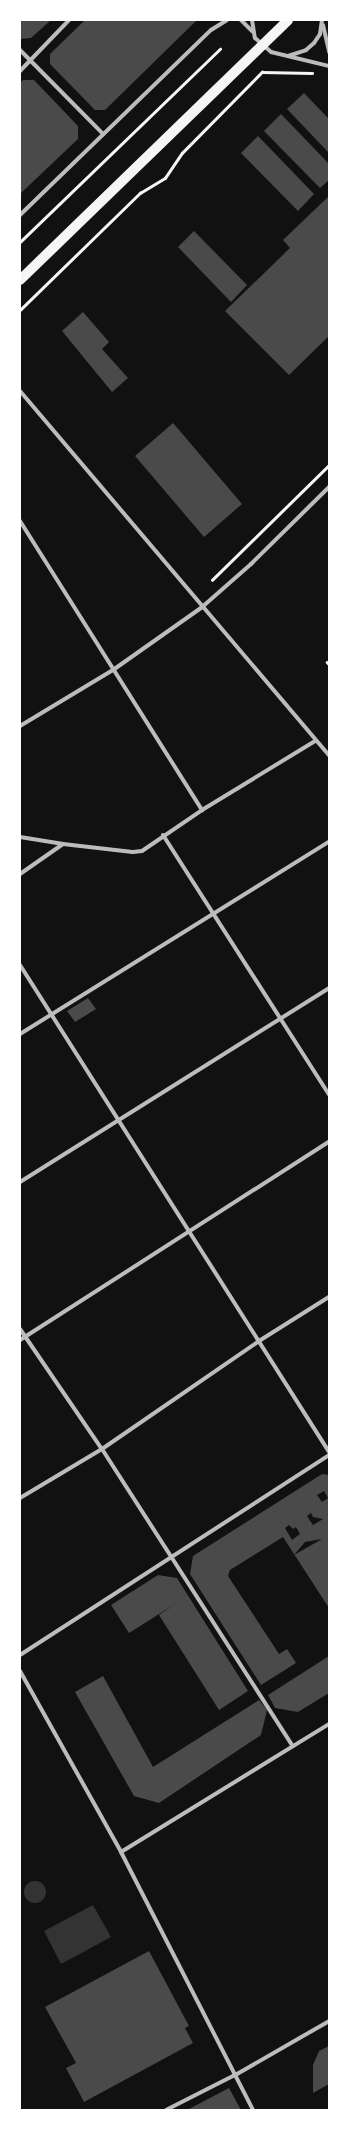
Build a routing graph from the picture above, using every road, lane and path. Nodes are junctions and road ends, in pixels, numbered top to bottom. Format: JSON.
{"nodes":[{"id":1,"x":69,"y":20,"type":"edge"},
{"id":2,"x":227,"y":20,"type":"edge"},
{"id":3,"x":241,"y":20,"type":"edge"},
{"id":4,"x":252,"y":20,"type":"edge"},
{"id":5,"x":288,"y":20,"type":"edge"},
{"id":6,"x":322,"y":21,"type":"edge"},
{"id":7,"x":252,"y":31,"type":"junction"},
{"id":8,"x":262,"y":45,"type":"junction"},
{"id":9,"x":220,"y":49,"type":"dead end"},
{"id":10,"x":20,"y":50,"type":"edge"},
{"id":11,"x":329,"y":52,"type":"edge"},
{"id":12,"x":286,"y":56,"type":"junction"},
{"id":13,"x":30,"y":59,"type":"junction"},
{"id":14,"x":329,"y":66,"type":"edge"},
{"id":15,"x":20,"y":71,"type":"edge"},
{"id":16,"x":316,"y":73,"type":"dead end"},
{"id":17,"x":103,"y":134,"type":"junction"},
{"id":18,"x":20,"y":215,"type":"edge"},
{"id":19,"x":20,"y":242,"type":"edge"},
{"id":20,"x":20,"y":280,"type":"edge"},
{"id":21,"x":20,"y":310,"type":"edge"},
{"id":22,"x":20,"y":390,"type":"edge"},
{"id":23,"x":329,"y":465,"type":"edge"},
{"id":24,"x":329,"y":487,"type":"edge"},
{"id":25,"x":20,"y":521,"type":"edge"},
{"id":26,"x":212,"y":580,"type":"dead end"},
{"id":27,"x":201,"y":608,"type":"junction"},
{"id":28,"x":113,"y":670,"type":"junction"},
{"id":29,"x":20,"y":726,"type":"edge"},
{"id":30,"x":315,"y":741,"type":"junction"},
{"id":31,"x":329,"y":756,"type":"edge"},
{"id":32,"x":202,"y":810,"type":"junction"},
{"id":33,"x":163,"y":835,"type":"junction"},
{"id":34,"x":20,"y":837,"type":"edge"},
{"id":35,"x":329,"y":842,"type":"edge"},
{"id":36,"x":63,"y":844,"type":"junction"},
{"id":37,"x":20,"y":874,"type":"edge"},
{"id":38,"x":212,"y":914,"type":"junction"},
{"id":39,"x":20,"y":966,"type":"edge"},
{"id":40,"x":329,"y":988,"type":"edge"},
{"id":41,"x":52,"y":1014,"type":"junction"},
{"id":42,"x":283,"y":1019,"type":"junction"},
{"id":43,"x":20,"y":1034,"type":"edge"},
{"id":44,"x":329,"y":1095,"type":"edge"},
{"id":45,"x":117,"y":1121,"type":"junction"},
{"id":46,"x":329,"y":1142,"type":"edge"},
{"id":47,"x":20,"y":1182,"type":"edge"},
{"id":48,"x":190,"y":1232,"type":"junction"},
{"id":49,"x":329,"y":1297,"type":"edge"},
{"id":50,"x":20,"y":1329,"type":"edge"},
{"id":51,"x":25,"y":1336,"type":"junction"},
{"id":52,"x":20,"y":1340,"type":"edge"},
{"id":53,"x":259,"y":1341,"type":"junction"},
{"id":54,"x":102,"y":1448,"type":"junction"},
{"id":55,"x":329,"y":1453,"type":"edge"},
{"id":56,"x":20,"y":1498,"type":"edge"},
{"id":57,"x":171,"y":1558,"type":"junction"},
{"id":58,"x":20,"y":1655,"type":"edge"},
{"id":59,"x":20,"y":1671,"type":"edge"},
{"id":60,"x":329,"y":1724,"type":"edge"},
{"id":61,"x":293,"y":1746,"type":"junction"},
{"id":62,"x":121,"y":1852,"type":"junction"},
{"id":63,"x":329,"y":2021,"type":"edge"},
{"id":64,"x":237,"y":2074,"type":"junction"},
{"id":65,"x":166,"y":2110,"type":"edge"},
{"id":66,"x":253,"y":2110,"type":"edge"}],
"edges":[{"from":1,"to":13,"type":"street"},
{"from":2,"to":17,"type":"street"},
{"from":3,"to":7,"type":"street"},
{"from":4,"to":7,"type":"street"},
{"from":5,"to":8,"type":"main road"},
{"from":6,"to":11,"type":"street"},
{"from":6,"to":12,"type":"street"},
{"from":7,"to":8,"type":"street"},
{"from":8,"to":12,"type":"street"},
{"from":8,"to":20,"type":"main road"},
{"from":9,"to":19,"type":"path"},
{"from":10,"to":13,"type":"street"},
{"from":12,"to":14,"type":"street"},
{"from":13,"to":15,"type":"street"},
{"from":13,"to":17,"type":"street"},
{"from":16,"to":21,"type":"path"},
{"from":17,"to":18,"type":"street"},
{"from":22,"to":27,"type":"street"},
{"from":23,"to":26,"type":"path"},
{"from":24,"to":27,"type":"street"},
{"from":25,"to":28,"type":"street"},
{"from":27,"to":28,"type":"street"},
{"from":27,"to":30,"type":"street"},
{"from":28,"to":29,"type":"street"},
{"from":28,"to":32,"type":"street"},
{"from":30,"to":31,"type":"street"},
{"from":30,"to":32,"type":"street"},
{"from":32,"to":33,"type":"street"},
{"from":33,"to":36,"type":"street"},
{"from":33,"to":38,"type":"street"},
{"from":34,"to":36,"type":"street"},
{"from":35,"to":38,"type":"street"},
{"from":36,"to":37,"type":"street"},
{"from":38,"to":41,"type":"street"},
{"from":38,"to":42,"type":"street"},
{"from":39,"to":41,"type":"street"},
{"from":40,"to":42,"type":"street"},
{"from":41,"to":43,"type":"street"},
{"from":41,"to":45,"type":"street"},
{"from":42,"to":44,"type":"street"},
{"from":42,"to":45,"type":"street"},
{"from":45,"to":47,"type":"street"},
{"from":45,"to":48,"type":"street"},
{"from":46,"to":48,"type":"street"},
{"from":48,"to":51,"type":"street"},
{"from":48,"to":53,"type":"street"},
{"from":49,"to":53,"type":"street"},
{"from":50,"to":51,"type":"street"},
{"from":51,"to":52,"type":"street"},
{"from":51,"to":54,"type":"street"},
{"from":53,"to":54,"type":"street"},
{"from":53,"to":55,"type":"street"},
{"from":54,"to":56,"type":"street"},
{"from":54,"to":57,"type":"street"},
{"from":55,"to":57,"type":"street"},
{"from":57,"to":58,"type":"street"},
{"from":57,"to":61,"type":"street"},
{"from":59,"to":62,"type":"street"},
{"from":60,"to":61,"type":"street"},
{"from":61,"to":62,"type":"street"},
{"from":62,"to":64,"type":"street"},
{"from":63,"to":64,"type":"street"},
{"from":64,"to":65,"type":"street"},
{"from":64,"to":66,"type":"street"}]}
